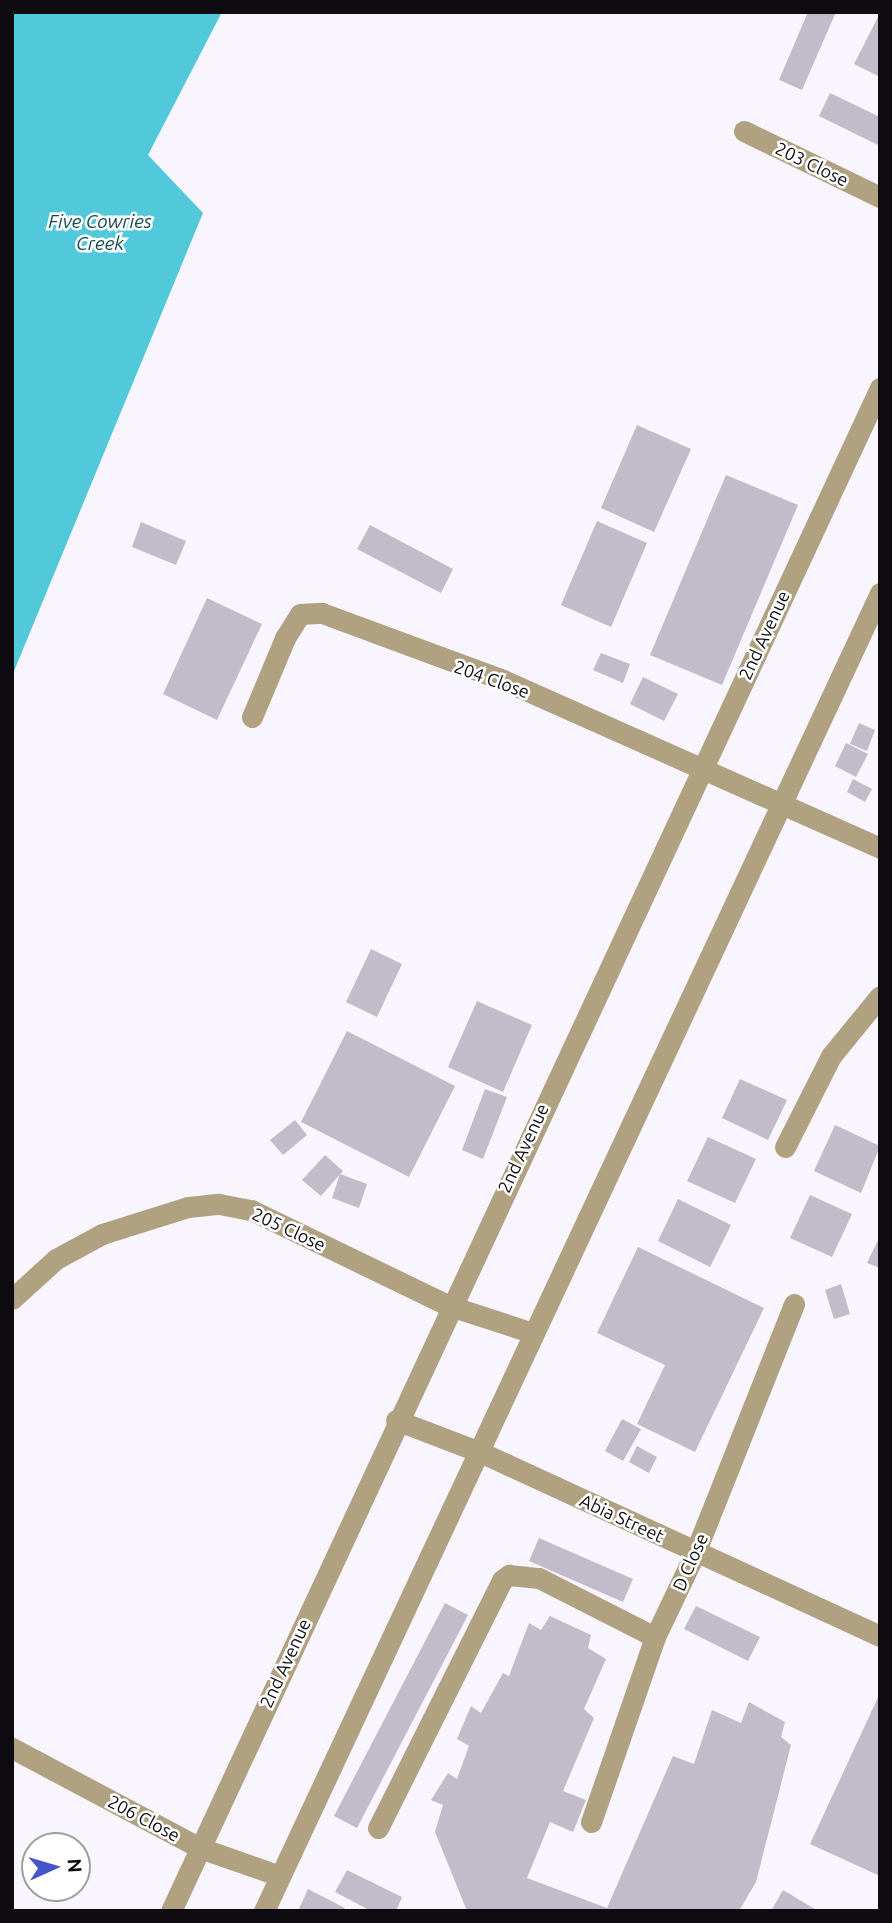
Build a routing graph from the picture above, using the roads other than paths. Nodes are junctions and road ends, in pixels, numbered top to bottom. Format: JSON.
{"nodes":[{"id":1,"x":744,"y":131,"type":"dead end"},
{"id":2,"x":880,"y":197,"type":"edge"},
{"id":3,"x":880,"y":388,"type":"edge"},
{"id":4,"x":880,"y":593,"type":"edge"},
{"id":5,"x":252,"y":717,"type":"dead end"},
{"id":6,"x":700,"y":769,"type":"junction"},
{"id":7,"x":784,"y":804,"type":"junction"},
{"id":8,"x":880,"y":848,"type":"edge"},
{"id":9,"x":880,"y":996,"type":"edge"},
{"id":10,"x":785,"y":1147,"type":"dead end"},
{"id":11,"x":12,"y":1299,"type":"edge"},
{"id":12,"x":794,"y":1304,"type":"dead end"},
{"id":13,"x":450,"y":1306,"type":"junction"},
{"id":14,"x":533,"y":1334,"type":"junction"},
{"id":15,"x":396,"y":1420,"type":"junction"},
{"id":16,"x":480,"y":1452,"type":"junction"},
{"id":17,"x":695,"y":1553,"type":"junction"},
{"id":18,"x":880,"y":1636,"type":"edge"},
{"id":19,"x":655,"y":1637,"type":"junction"},
{"id":20,"x":12,"y":1748,"type":"edge"},
{"id":21,"x":591,"y":1822,"type":"dead end"},
{"id":22,"x":378,"y":1828,"type":"dead end"},
{"id":23,"x":200,"y":1847,"type":"junction"},
{"id":24,"x":280,"y":1876,"type":"junction"},
{"id":25,"x":171,"y":1911,"type":"edge"},
{"id":26,"x":264,"y":1911,"type":"edge"}],
"edges":[{"from":1,"to":2,"type":"street","name":"203 Close"},
{"from":3,"to":6,"type":"street","name":"2nd Avenue"},
{"from":4,"to":7,"type":"street"},
{"from":5,"to":6,"type":"street","name":"204 Close"},
{"from":6,"to":7,"type":"street","name":"204 Close"},
{"from":6,"to":13,"type":"street","name":"2nd Avenue"},
{"from":7,"to":8,"type":"street","name":"204 Close"},
{"from":7,"to":14,"type":"street"},
{"from":9,"to":10,"type":"street"},
{"from":11,"to":13,"type":"street","name":"205 Close"},
{"from":12,"to":17,"type":"street","name":"D Close"},
{"from":13,"to":14,"type":"street","name":"205 Close"},
{"from":13,"to":15,"type":"street","name":"2nd Avenue"},
{"from":14,"to":16,"type":"street"},
{"from":15,"to":16,"type":"street","name":"Abia Street"},
{"from":15,"to":23,"type":"street","name":"2nd Avenue"},
{"from":16,"to":17,"type":"street","name":"Abia Street"},
{"from":16,"to":24,"type":"street"},
{"from":17,"to":18,"type":"street","name":"Abia Street"},
{"from":17,"to":19,"type":"street","name":"D Close"},
{"from":19,"to":21,"type":"street","name":"D Close"},
{"from":19,"to":22,"type":"street"},
{"from":20,"to":23,"type":"street","name":"206 Close"},
{"from":23,"to":24,"type":"street","name":"206 Close"},
{"from":23,"to":25,"type":"street","name":"2nd Avenue"},
{"from":24,"to":26,"type":"street"}]}
